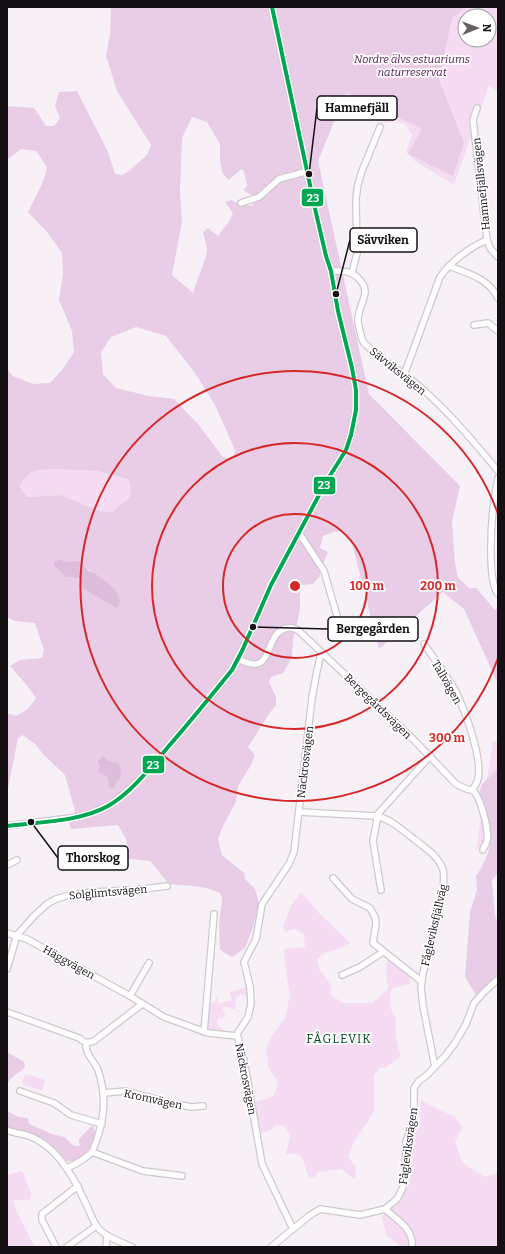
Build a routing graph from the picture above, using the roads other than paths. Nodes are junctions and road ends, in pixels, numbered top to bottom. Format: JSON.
{"nodes":[{"id":1,"x":272,"y":7,"type":"edge"},
{"id":2,"x":477,"y":108,"type":"dead end"},
{"id":3,"x":380,"y":127,"type":"dead end"},
{"id":4,"x":308,"y":171,"type":"junction"},
{"id":5,"x":241,"y":203,"type":"dead end"},
{"id":6,"x":487,"y":240,"type":"junction"},
{"id":7,"x":498,"y":257,"type":"edge"},
{"id":8,"x":449,"y":266,"type":"junction"},
{"id":9,"x":331,"y":271,"type":"junction"},
{"id":10,"x":352,"y":273,"type":"junction"},
{"id":11,"x":498,"y":298,"type":"edge"},
{"id":12,"x":474,"y":326,"type":"dead end"},
{"id":13,"x":498,"y":331,"type":"edge"},
{"id":14,"x":404,"y":375,"type":"junction"},
{"id":15,"x":498,"y":471,"type":"edge"},
{"id":16,"x":498,"y":478,"type":"edge"},
{"id":17,"x":298,"y":534,"type":"junction"},
{"id":18,"x":497,"y":593,"type":"edge"},
{"id":19,"x":338,"y":616,"type":"dead end"},
{"id":20,"x":424,"y":644,"type":"dead end"},
{"id":21,"x":322,"y":653,"type":"junction"},
{"id":22,"x":238,"y":659,"type":"junction"},
{"id":23,"x":430,"y":756,"type":"junction"},
{"id":24,"x":472,"y":790,"type":"junction"},
{"id":25,"x":299,"y":812,"type":"junction"},
{"id":26,"x":376,"y":816,"type":"junction"},
{"id":27,"x":7,"y":826,"type":"edge"},
{"id":28,"x":483,"y":850,"type":"dead end"},
{"id":29,"x":17,"y":860,"type":"dead end"},
{"id":30,"x":7,"y":865,"type":"edge"},
{"id":31,"x":333,"y":878,"type":"dead end"},
{"id":32,"x":167,"y":886,"type":"dead end"},
{"id":33,"x":381,"y":890,"type":"dead end"},
{"id":34,"x":214,"y":914,"type":"dead end"},
{"id":35,"x":7,"y":933,"type":"edge"},
{"id":36,"x":17,"y":935,"type":"junction"},
{"id":37,"x":383,"y":952,"type":"junction"},
{"id":38,"x":149,"y":963,"type":"dead end"},
{"id":39,"x":7,"y":968,"type":"edge"},
{"id":40,"x":342,"y":975,"type":"dead end"},
{"id":41,"x":498,"y":979,"type":"edge"},
{"id":42,"x":421,"y":981,"type":"junction"},
{"id":43,"x":130,"y":996,"type":"junction"},
{"id":44,"x":142,"y":1004,"type":"junction"},
{"id":45,"x":7,"y":1012,"type":"edge"},
{"id":46,"x":204,"y":1032,"type":"junction"},
{"id":47,"x":237,"y":1036,"type":"junction"},
{"id":48,"x":86,"y":1043,"type":"junction"},
{"id":49,"x":435,"y":1067,"type":"junction"},
{"id":50,"x":20,"y":1091,"type":"dead end"},
{"id":51,"x":104,"y":1093,"type":"junction"},
{"id":52,"x":203,"y":1106,"type":"dead end"},
{"id":53,"x":102,"y":1124,"type":"junction"},
{"id":54,"x":7,"y":1130,"type":"edge"},
{"id":55,"x":92,"y":1152,"type":"junction"},
{"id":56,"x":68,"y":1168,"type":"junction"},
{"id":57,"x":182,"y":1176,"type":"dead end"},
{"id":58,"x":78,"y":1186,"type":"junction"},
{"id":59,"x":385,"y":1209,"type":"junction"},
{"id":60,"x":96,"y":1226,"type":"junction"},
{"id":61,"x":293,"y":1229,"type":"junction"},
{"id":62,"x":107,"y":1236,"type":"junction"},
{"id":63,"x":56,"y":1247,"type":"edge"},
{"id":64,"x":67,"y":1247,"type":"edge"},
{"id":65,"x":106,"y":1247,"type":"edge"},
{"id":66,"x":132,"y":1247,"type":"edge"},
{"id":67,"x":271,"y":1247,"type":"edge"},
{"id":68,"x":412,"y":1247,"type":"edge"}],
"edges":[{"from":1,"to":4,"type":"street"},
{"from":2,"to":6,"type":"street","name":"Hamnefjällsvägen"},
{"from":3,"to":10,"type":"street"},
{"from":4,"to":5,"type":"street"},
{"from":4,"to":9,"type":"street"},
{"from":6,"to":7,"type":"street","name":"Hamnefjällsvägen"},
{"from":6,"to":8,"type":"street"},
{"from":8,"to":11,"type":"street"},
{"from":8,"to":14,"type":"street"},
{"from":9,"to":10,"type":"street"},
{"from":9,"to":17,"type":"street"},
{"from":10,"to":14,"type":"street","name":"Sävviksvägen"},
{"from":12,"to":13,"type":"street"},
{"from":14,"to":15,"type":"street","name":"Sävviksvägen"},
{"from":16,"to":18,"type":"street"},
{"from":17,"to":19,"type":"street"},
{"from":17,"to":22,"type":"street"},
{"from":20,"to":24,"type":"street","name":"Tallvägen"},
{"from":21,"to":22,"type":"street","name":"Bergegårdsvägen"},
{"from":21,"to":23,"type":"street","name":"Bergegårdsvägen"},
{"from":21,"to":25,"type":"street","name":"Näckrosvägen"},
{"from":22,"to":27,"type":"street"},
{"from":23,"to":24,"type":"street","name":"Bergegårdsvägen"},
{"from":23,"to":26,"type":"street"},
{"from":24,"to":28,"type":"street"},
{"from":25,"to":26,"type":"street"},
{"from":25,"to":47,"type":"street","name":"Näckrosvägen"},
{"from":26,"to":33,"type":"street"},
{"from":26,"to":42,"type":"street","name":"Fågleviksfjällväg"},
{"from":29,"to":30,"type":"street"},
{"from":31,"to":37,"type":"street"},
{"from":32,"to":36,"type":"street","name":"Solglimtsvägen"},
{"from":34,"to":46,"type":"street"},
{"from":35,"to":36,"type":"street","name":"Häggvägen"},
{"from":36,"to":39,"type":"street"},
{"from":36,"to":43,"type":"street","name":"Häggvägen"},
{"from":37,"to":40,"type":"street"},
{"from":37,"to":42,"type":"street"},
{"from":38,"to":43,"type":"street"},
{"from":41,"to":49,"type":"street","name":"Fågleviksvägen"},
{"from":42,"to":49,"type":"street","name":"Fågleviksfjällväg"},
{"from":43,"to":44,"type":"street","name":"Häggvägen"},
{"from":44,"to":46,"type":"street","name":"Häggvägen"},
{"from":44,"to":48,"type":"street"},
{"from":45,"to":48,"type":"street"},
{"from":46,"to":47,"type":"street","name":"Häggvägen"},
{"from":47,"to":61,"type":"street","name":"Näckrosvägen"},
{"from":48,"to":51,"type":"street"},
{"from":49,"to":59,"type":"street","name":"Fågleviksvägen"},
{"from":50,"to":53,"type":"street"},
{"from":51,"to":52,"type":"street","name":"Kromvägen"},
{"from":51,"to":53,"type":"street"},
{"from":53,"to":55,"type":"street"},
{"from":54,"to":56,"type":"street"},
{"from":55,"to":56,"type":"street"},
{"from":55,"to":57,"type":"street"},
{"from":56,"to":58,"type":"street"},
{"from":58,"to":60,"type":"street"},
{"from":58,"to":63,"type":"street"},
{"from":59,"to":61,"type":"street"},
{"from":59,"to":68,"type":"street"},
{"from":60,"to":62,"type":"street"},
{"from":60,"to":64,"type":"street"},
{"from":61,"to":67,"type":"street"},
{"from":62,"to":65,"type":"street"},
{"from":62,"to":66,"type":"street"}]}
